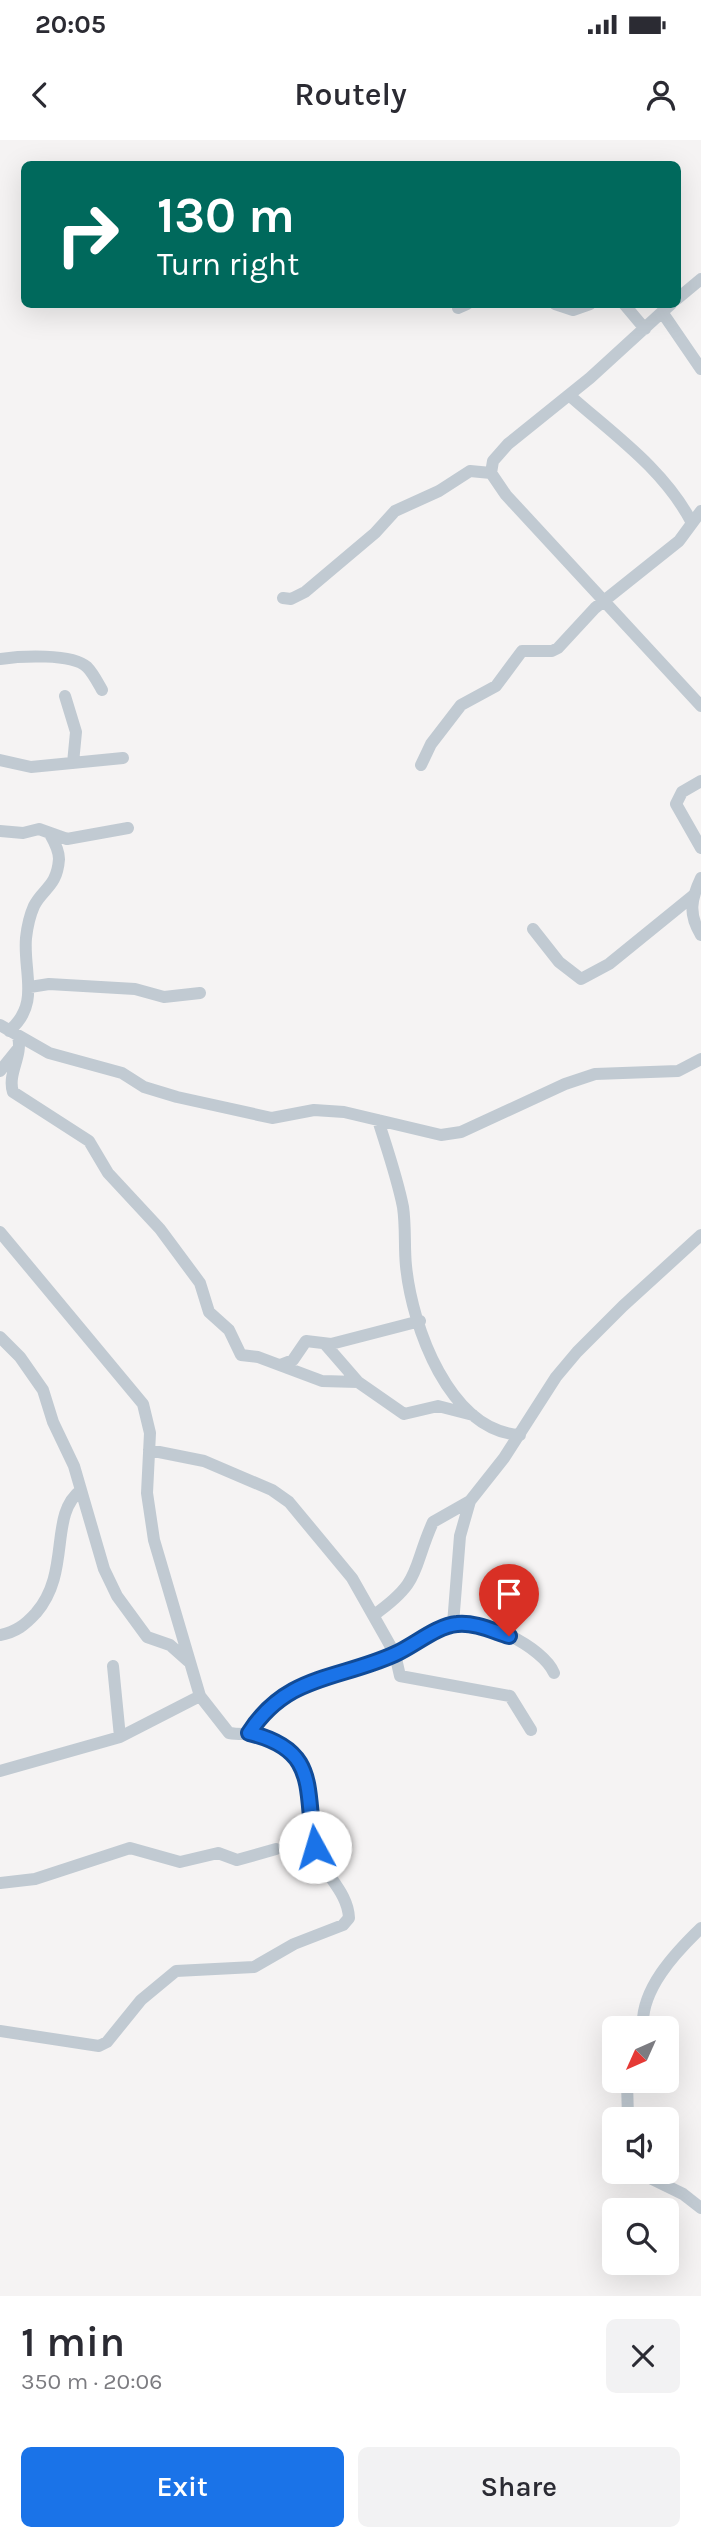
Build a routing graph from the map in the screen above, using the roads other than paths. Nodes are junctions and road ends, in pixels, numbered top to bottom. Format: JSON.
{"nodes":[{"id":1,"x":701,"y":279,"type":"edge"},
{"id":2,"x":681,"y":296,"type":"edge"},
{"id":3,"x":627,"y":308,"type":"edge"},
{"id":4,"x":667,"y":308,"type":"edge"},
{"id":5,"x":645,"y":329,"type":"junction"},
{"id":6,"x":701,"y":369,"type":"edge"},
{"id":7,"x":569,"y":395,"type":"junction"},
{"id":8,"x":491,"y":474,"type":"junction"},
{"id":9,"x":701,"y":511,"type":"edge"},
{"id":10,"x":692,"y":523,"type":"junction"},
{"id":11,"x":282,"y":598,"type":"dead end"},
{"id":12,"x":603,"y":602,"type":"junction"},
{"id":13,"x":0,"y":659,"type":"edge"},
{"id":14,"x":103,"y":690,"type":"dead end"},
{"id":15,"x":65,"y":696,"type":"dead end"},
{"id":16,"x":701,"y":706,"type":"edge"},
{"id":17,"x":123,"y":758,"type":"dead end"},
{"id":18,"x":0,"y":760,"type":"edge"},
{"id":19,"x":73,"y":762,"type":"junction"},
{"id":20,"x":421,"y":765,"type":"dead end"},
{"id":21,"x":701,"y":781,"type":"edge"},
{"id":22,"x":128,"y":828,"type":"dead end"},
{"id":23,"x":0,"y":831,"type":"edge"},
{"id":24,"x":50,"y":834,"type":"junction"},
{"id":25,"x":701,"y":848,"type":"edge"},
{"id":26,"x":701,"y":878,"type":"edge"},
{"id":27,"x":694,"y":895,"type":"junction"},
{"id":28,"x":533,"y":929,"type":"dead end"},
{"id":29,"x":701,"y":935,"type":"edge"},
{"id":30,"x":30,"y":987,"type":"junction"},
{"id":31,"x":200,"y":993,"type":"dead end"},
{"id":32,"x":12,"y":1034,"type":"edge"},
{"id":33,"x":701,"y":1059,"type":"edge"},
{"id":34,"x":0,"y":1071,"type":"edge"},
{"id":35,"x":6,"y":1085,"type":"edge"},
{"id":36,"x":378,"y":1120,"type":"junction"},
{"id":37,"x":0,"y":1232,"type":"edge"},
{"id":38,"x":701,"y":1235,"type":"edge"},
{"id":39,"x":420,"y":1321,"type":"junction"},
{"id":40,"x":0,"y":1336,"type":"edge"},
{"id":41,"x":325,"y":1343,"type":"junction"},
{"id":42,"x":280,"y":1365,"type":"junction"},
{"id":43,"x":358,"y":1382,"type":"junction"},
{"id":44,"x":474,"y":1415,"type":"junction"},
{"id":45,"x":520,"y":1435,"type":"junction"},
{"id":46,"x":149,"y":1450,"type":"junction"},
{"id":47,"x":81,"y":1490,"type":"junction"},
{"id":48,"x":470,"y":1501,"type":"junction"},
{"id":49,"x":374,"y":1615,"type":"junction"},
{"id":50,"x":453,"y":1624,"type":"junction"},
{"id":51,"x":0,"y":1635,"type":"edge"},
{"id":52,"x":395,"y":1654,"type":"junction"},
{"id":53,"x":188,"y":1661,"type":"junction"},
{"id":54,"x":113,"y":1666,"type":"dead end"},
{"id":55,"x":554,"y":1673,"type":"dead end"},
{"id":56,"x":200,"y":1696,"type":"junction"},
{"id":57,"x":531,"y":1730,"type":"dead end"},
{"id":58,"x":249,"y":1733,"type":"junction"},
{"id":59,"x":120,"y":1737,"type":"junction"},
{"id":60,"x":0,"y":1771,"type":"edge"},
{"id":61,"x":276,"y":1849,"type":"dead end"},
{"id":62,"x":0,"y":1883,"type":"edge"},
{"id":63,"x":701,"y":1928,"type":"edge"},
{"id":64,"x":644,"y":2016,"type":"edge"},
{"id":65,"x":0,"y":2031,"type":"edge"},
{"id":66,"x":663,"y":2184,"type":"edge"},
{"id":67,"x":701,"y":2208,"type":"edge"}],
"edges":[{"from":1,"to":2,"type":"street"},
{"from":3,"to":5,"type":"street"},
{"from":4,"to":5,"type":"street"},
{"from":4,"to":6,"type":"street"},
{"from":5,"to":7,"type":"street"},
{"from":7,"to":8,"type":"street"},
{"from":7,"to":10,"type":"street"},
{"from":8,"to":11,"type":"street"},
{"from":8,"to":12,"type":"street"},
{"from":9,"to":10,"type":"street"},
{"from":10,"to":12,"type":"street"},
{"from":12,"to":16,"type":"street"},
{"from":12,"to":20,"type":"street"},
{"from":13,"to":14,"type":"street"},
{"from":15,"to":19,"type":"street"},
{"from":17,"to":19,"type":"street"},
{"from":18,"to":19,"type":"street"},
{"from":21,"to":25,"type":"street"},
{"from":22,"to":24,"type":"street"},
{"from":23,"to":24,"type":"street"},
{"from":24,"to":30,"type":"street"},
{"from":26,"to":27,"type":"street"},
{"from":27,"to":28,"type":"street"},
{"from":27,"to":29,"type":"street"},
{"from":30,"to":31,"type":"street"},
{"from":30,"to":32,"type":"street"},
{"from":32,"to":34,"type":"street"},
{"from":32,"to":35,"type":"street"},
{"from":32,"to":36,"type":"street"},
{"from":33,"to":36,"type":"street"},
{"from":35,"to":42,"type":"street"},
{"from":36,"to":39,"type":"street"},
{"from":37,"to":46,"type":"street"},
{"from":38,"to":45,"type":"street"},
{"from":39,"to":41,"type":"street"},
{"from":39,"to":44,"type":"street"},
{"from":40,"to":47,"type":"street"},
{"from":41,"to":42,"type":"street"},
{"from":41,"to":43,"type":"street"},
{"from":42,"to":43,"type":"street"},
{"from":43,"to":44,"type":"street"},
{"from":44,"to":45,"type":"street"},
{"from":45,"to":48,"type":"street"},
{"from":46,"to":49,"type":"street"},
{"from":46,"to":53,"type":"street"},
{"from":47,"to":51,"type":"street"},
{"from":47,"to":53,"type":"street"},
{"from":48,"to":49,"type":"street"},
{"from":48,"to":50,"type":"street"},
{"from":49,"to":52,"type":"street"},
{"from":50,"to":52,"type":"street"},
{"from":50,"to":55,"type":"street"},
{"from":52,"to":57,"type":"street"},
{"from":52,"to":58,"type":"street"},
{"from":53,"to":56,"type":"street"},
{"from":54,"to":59,"type":"street"},
{"from":56,"to":58,"type":"street"},
{"from":56,"to":59,"type":"street"},
{"from":58,"to":65,"type":"street"},
{"from":59,"to":60,"type":"street"},
{"from":61,"to":62,"type":"street"},
{"from":63,"to":64,"type":"street"},
{"from":66,"to":67,"type":"street"}]}
